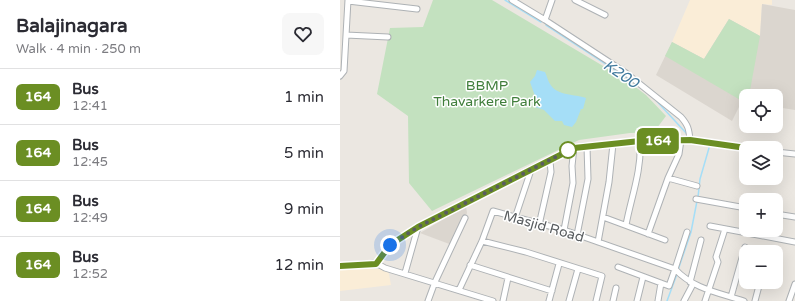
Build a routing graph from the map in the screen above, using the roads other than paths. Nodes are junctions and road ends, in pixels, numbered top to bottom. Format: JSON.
{"nodes":[{"id":1,"x":512,"y":0,"type":"edge"},
{"id":2,"x":552,"y":0,"type":"edge"},
{"id":3,"x":575,"y":0,"type":"edge"},
{"id":4,"x":348,"y":1,"type":"edge"},
{"id":5,"x":521,"y":2,"type":"edge"},
{"id":6,"x":417,"y":9,"type":"dead end"},
{"id":7,"x":605,"y":15,"type":"dead end"},
{"id":8,"x":545,"y":20,"type":"junction"},
{"id":9,"x":346,"y":34,"type":"junction"},
{"id":10,"x":388,"y":37,"type":"dead end"},
{"id":11,"x":340,"y":76,"type":"edge"},
{"id":12,"x":681,"y":140,"type":"junction"},
{"id":13,"x":690,"y":140,"type":"junction"},
{"id":14,"x":640,"y":141,"type":"junction"},
{"id":15,"x":613,"y":144,"type":"junction"},
{"id":16,"x":587,"y":146,"type":"junction"},
{"id":17,"x":739,"y":147,"type":"edge"},
{"id":18,"x":574,"y":148,"type":"junction"},
{"id":19,"x":783,"y":153,"type":"edge"},
{"id":20,"x":795,"y":154,"type":"edge"},
{"id":21,"x":550,"y":160,"type":"junction"},
{"id":22,"x":531,"y":170,"type":"junction"},
{"id":23,"x":668,"y":178,"type":"junction"},
{"id":24,"x":697,"y":186,"type":"dead end"},
{"id":25,"x":696,"y":198,"type":"dead end"},
{"id":26,"x":739,"y":207,"type":"edge"},
{"id":27,"x":783,"y":215,"type":"edge"},
{"id":28,"x":603,"y":217,"type":"junction"},
{"id":29,"x":795,"y":217,"type":"edge"},
{"id":30,"x":465,"y":218,"type":"dead end"},
{"id":31,"x":515,"y":218,"type":"junction"},
{"id":32,"x":539,"y":224,"type":"junction"},
{"id":33,"x":626,"y":225,"type":"junction"},
{"id":34,"x":710,"y":226,"type":"dead end"},
{"id":35,"x":418,"y":227,"type":"junction"},
{"id":36,"x":725,"y":229,"type":"junction"},
{"id":37,"x":564,"y":230,"type":"junction"},
{"id":38,"x":687,"y":232,"type":"dead end"},
{"id":39,"x":648,"y":234,"type":"junction"},
{"id":40,"x":577,"y":235,"type":"junction"},
{"id":41,"x":665,"y":240,"type":"dead end"},
{"id":42,"x":701,"y":240,"type":"dead end"},
{"id":43,"x":482,"y":241,"type":"junction"},
{"id":44,"x":598,"y":242,"type":"junction"},
{"id":45,"x":795,"y":242,"type":"edge"},
{"id":46,"x":376,"y":264,"type":"junction"},
{"id":47,"x":559,"y":264,"type":"junction"},
{"id":48,"x":470,"y":265,"type":"junction"},
{"id":49,"x":739,"y":265,"type":"edge"},
{"id":50,"x":340,"y":266,"type":"edge"},
{"id":51,"x":618,"y":267,"type":"dead end"},
{"id":52,"x":578,"y":269,"type":"junction"},
{"id":53,"x":675,"y":269,"type":"junction"},
{"id":54,"x":405,"y":273,"type":"junction"},
{"id":55,"x":643,"y":277,"type":"junction"},
{"id":56,"x":508,"y":278,"type":"junction"},
{"id":57,"x":435,"y":282,"type":"junction"},
{"id":58,"x":661,"y":283,"type":"junction"},
{"id":59,"x":692,"y":283,"type":"junction"},
{"id":60,"x":795,"y":287,"type":"edge"},
{"id":61,"x":616,"y":288,"type":"dead end"},
{"id":62,"x":758,"y":289,"type":"edge"},
{"id":63,"x":460,"y":290,"type":"junction"},
{"id":64,"x":708,"y":290,"type":"junction"},
{"id":65,"x":552,"y":291,"type":"junction"},
{"id":66,"x":728,"y":298,"type":"edge"},
{"id":67,"x":428,"y":301,"type":"edge"},
{"id":68,"x":493,"y":301,"type":"edge"},
{"id":69,"x":503,"y":301,"type":"edge"},
{"id":70,"x":549,"y":301,"type":"edge"},
{"id":71,"x":569,"y":301,"type":"edge"},
{"id":72,"x":596,"y":301,"type":"edge"},
{"id":73,"x":614,"y":301,"type":"edge"},
{"id":74,"x":637,"y":301,"type":"edge"},
{"id":75,"x":658,"y":301,"type":"edge"},
{"id":76,"x":684,"y":301,"type":"edge"},
{"id":77,"x":705,"y":301,"type":"edge"},
{"id":78,"x":744,"y":301,"type":"edge"},
{"id":79,"x":755,"y":301,"type":"edge"},
{"id":80,"x":789,"y":301,"type":"edge"}],
"edges":[{"from":1,"to":5,"type":"street"},
{"from":2,"to":8,"type":"street"},
{"from":3,"to":7,"type":"street"},
{"from":4,"to":6,"type":"street"},
{"from":4,"to":9,"type":"street"},
{"from":5,"to":8,"type":"street"},
{"from":8,"to":13,"type":"street"},
{"from":9,"to":10,"type":"street"},
{"from":9,"to":11,"type":"street"},
{"from":12,"to":13,"type":"street"},
{"from":12,"to":14,"type":"street"},
{"from":12,"to":23,"type":"street"},
{"from":13,"to":17,"type":"street"},
{"from":14,"to":15,"type":"street"},
{"from":14,"to":33,"type":"street"},
{"from":15,"to":16,"type":"street"},
{"from":15,"to":28,"type":"street"},
{"from":16,"to":18,"type":"street"},
{"from":16,"to":40,"type":"street"},
{"from":18,"to":21,"type":"street"},
{"from":18,"to":37,"type":"street"},
{"from":19,"to":20,"type":"street"},
{"from":21,"to":22,"type":"street"},
{"from":21,"to":32,"type":"street"},
{"from":22,"to":31,"type":"street"},
{"from":22,"to":35,"type":"street"},
{"from":23,"to":24,"type":"street"},
{"from":23,"to":39,"type":"street"},
{"from":25,"to":26,"type":"street"},
{"from":27,"to":29,"type":"street"},
{"from":28,"to":33,"type":"street"},
{"from":28,"to":44,"type":"street"},
{"from":30,"to":57,"type":"street"},
{"from":31,"to":32,"type":"street","name":"Masjid Road"},
{"from":31,"to":43,"type":"street","name":"Masjid Road"},
{"from":32,"to":37,"type":"street","name":"Masjid Road"},
{"from":33,"to":39,"type":"street"},
{"from":34,"to":36,"type":"street"},
{"from":35,"to":46,"type":"street"},
{"from":35,"to":54,"type":"street"},
{"from":36,"to":45,"type":"street"},
{"from":36,"to":64,"type":"street"},
{"from":37,"to":40,"type":"street","name":"Masjid Road"},
{"from":38,"to":53,"type":"street"},
{"from":39,"to":41,"type":"street"},
{"from":40,"to":44,"type":"street","name":"Masjid Road"},
{"from":42,"to":59,"type":"street"},
{"from":43,"to":47,"type":"street"},
{"from":43,"to":48,"type":"street","name":"Masjid Road"},
{"from":44,"to":53,"type":"street","name":"Masjid Road"},
{"from":46,"to":50,"type":"street"},
{"from":46,"to":54,"type":"street"},
{"from":47,"to":52,"type":"street"},
{"from":47,"to":65,"type":"street"},
{"from":48,"to":56,"type":"street"},
{"from":48,"to":63,"type":"street","name":"Masjid Road"},
{"from":49,"to":66,"type":"street"},
{"from":51,"to":55,"type":"street"},
{"from":52,"to":71,"type":"street"},
{"from":52,"to":72,"type":"street"},
{"from":53,"to":58,"type":"street"},
{"from":53,"to":59,"type":"street"},
{"from":54,"to":57,"type":"street"},
{"from":55,"to":58,"type":"street"},
{"from":55,"to":74,"type":"street"},
{"from":56,"to":65,"type":"street"},
{"from":56,"to":69,"type":"street"},
{"from":57,"to":63,"type":"street"},
{"from":57,"to":67,"type":"street"},
{"from":58,"to":75,"type":"street"},
{"from":59,"to":64,"type":"street"},
{"from":59,"to":76,"type":"street"},
{"from":60,"to":80,"type":"street"},
{"from":61,"to":73,"type":"street"},
{"from":62,"to":79,"type":"street"},
{"from":63,"to":68,"type":"street"},
{"from":64,"to":66,"type":"street"},
{"from":64,"to":77,"type":"street"},
{"from":65,"to":70,"type":"street"},
{"from":66,"to":78,"type":"street"}]}
